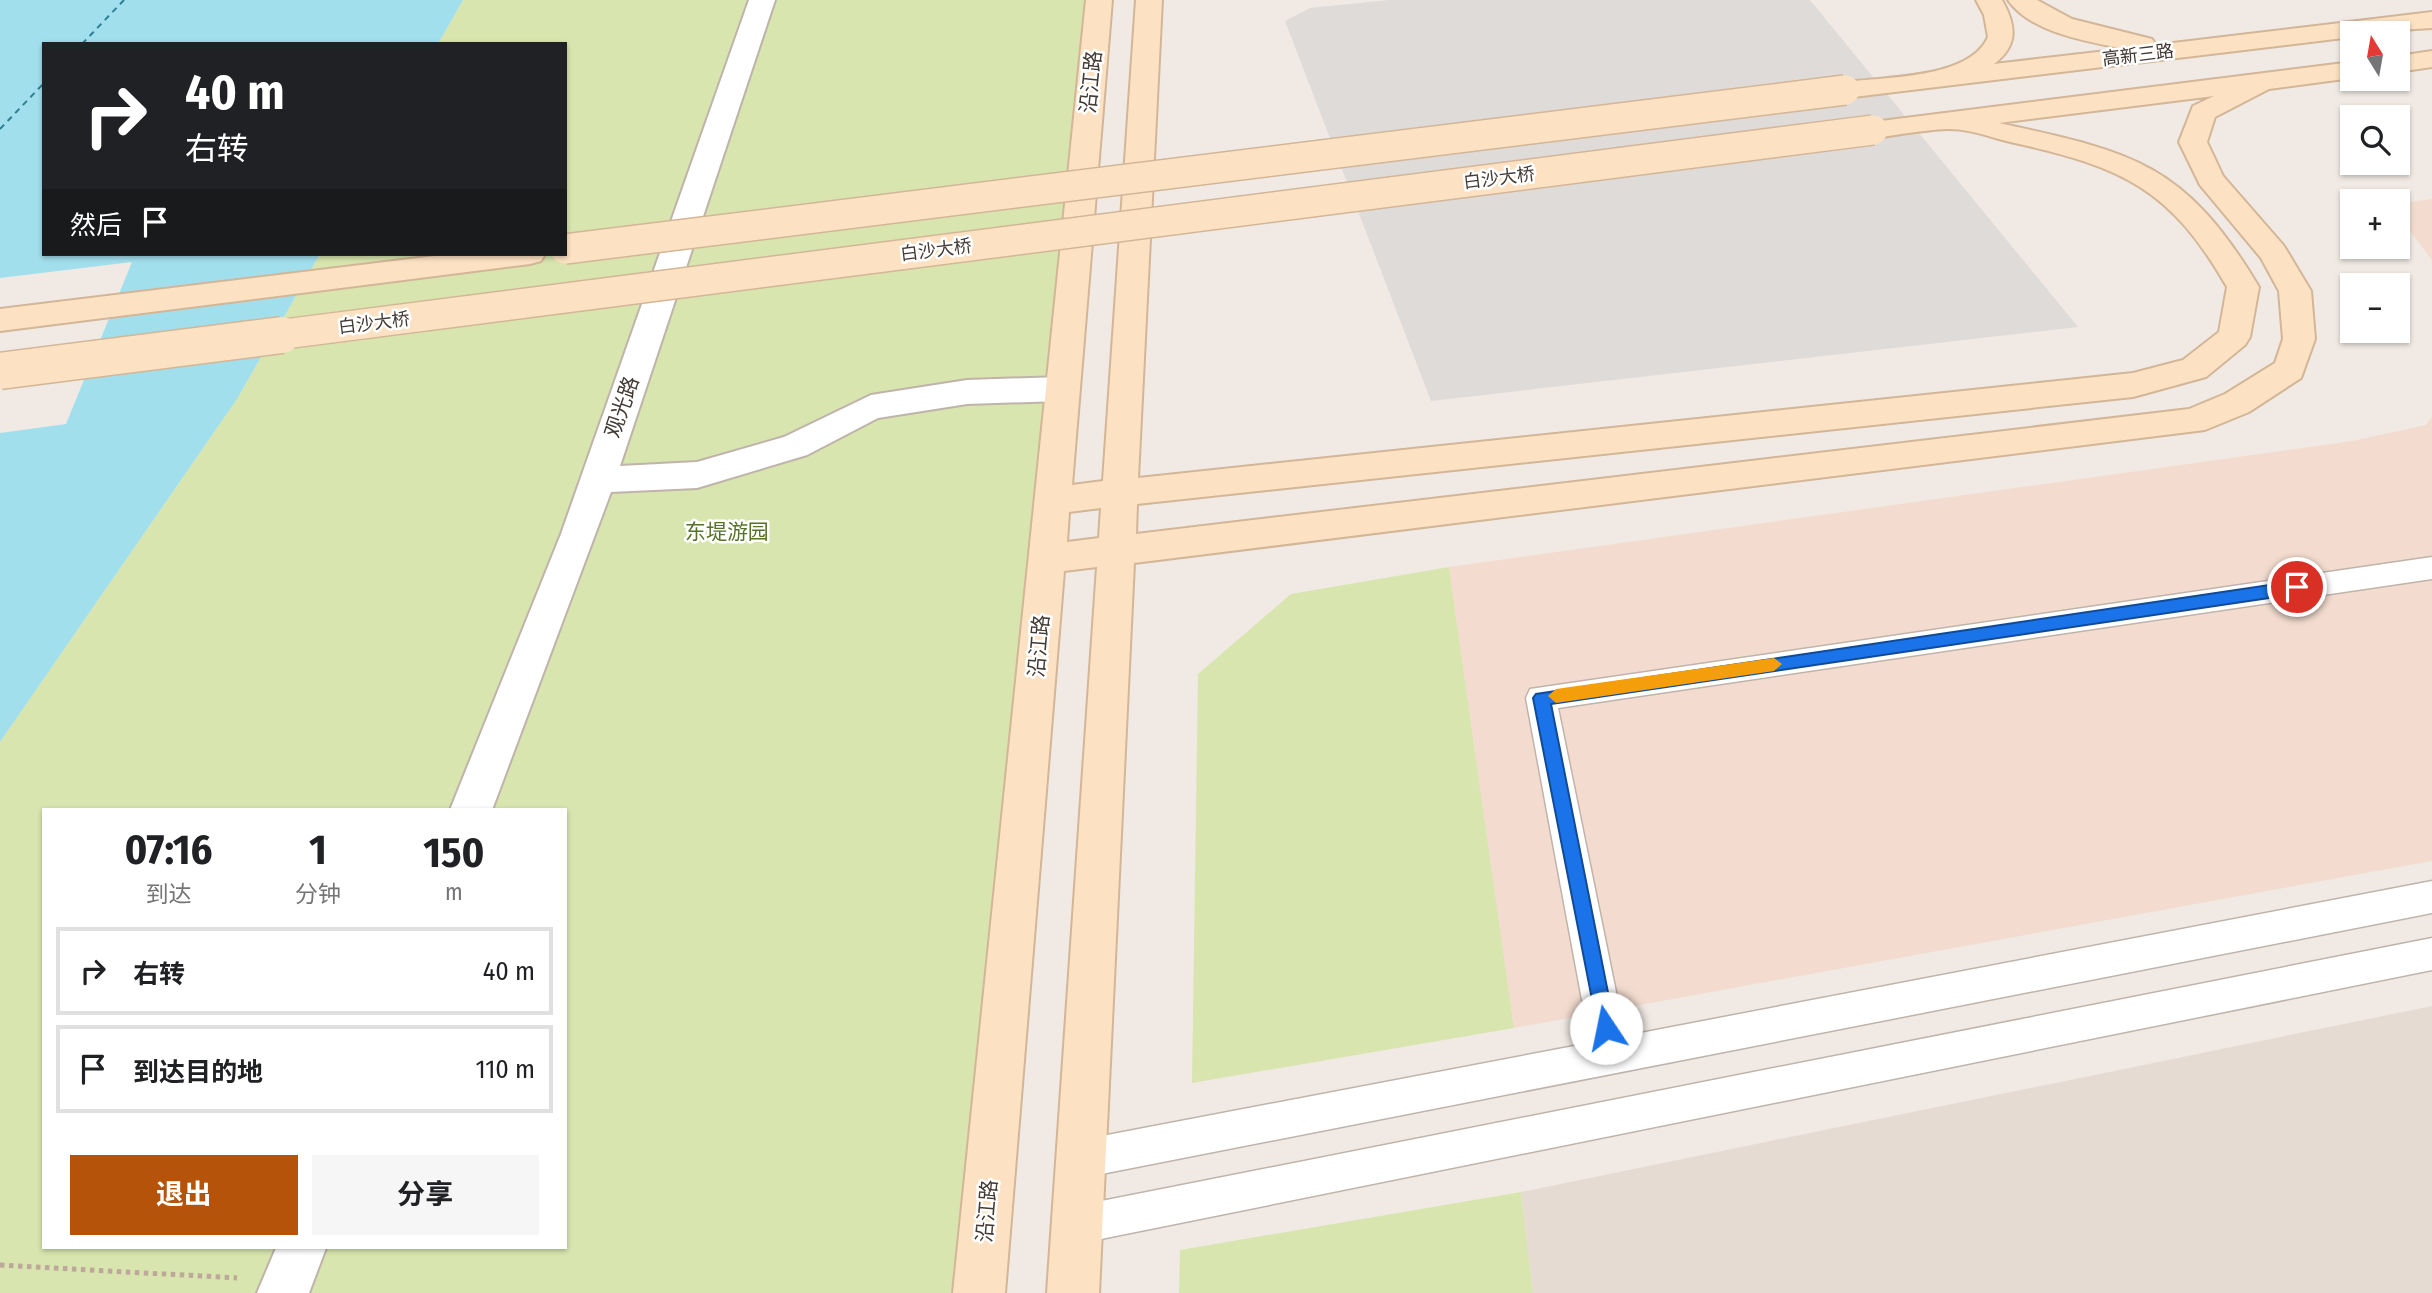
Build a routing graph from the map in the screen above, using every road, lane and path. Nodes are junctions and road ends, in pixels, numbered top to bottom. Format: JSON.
{"nodes":[{"id":1,"x":762,"y":0,"type":"edge"},
{"id":2,"x":1099,"y":0,"type":"edge"},
{"id":3,"x":1149,"y":0,"type":"edge"},
{"id":4,"x":1989,"y":0,"type":"edge"},
{"id":5,"x":2021,"y":0,"type":"edge"},
{"id":6,"x":2432,"y":20,"type":"edge"},
{"id":7,"x":2169,"y":51,"type":"junction"},
{"id":8,"x":2432,"y":60,"type":"edge"},
{"id":9,"x":2410,"y":63,"type":"edge"},
{"id":10,"x":2340,"y":71,"type":"edge"},
{"id":11,"x":1954,"y":77,"type":"junction"},
{"id":12,"x":2265,"y":80,"type":"junction"},
{"id":13,"x":1949,"y":120,"type":"junction"},
{"id":14,"x":1873,"y":130,"type":"joint"},
{"id":15,"x":567,"y":249,"type":"edge"},
{"id":16,"x":514,"y":256,"type":"edge"},
{"id":17,"x":0,"y":320,"type":"edge"},
{"id":18,"x":0,"y":371,"type":"edge"},
{"id":19,"x":1061,"y":389,"type":"junction"},
{"id":20,"x":597,"y":480,"type":"junction"},
{"id":21,"x":1120,"y":495,"type":"junction"},
{"id":22,"x":1053,"y":500,"type":"junction"},
{"id":23,"x":1117,"y":551,"type":"junction"},
{"id":24,"x":1047,"y":559,"type":"junction"},
{"id":25,"x":2432,"y":568,"type":"edge"},
{"id":26,"x":472,"y":808,"type":"edge"},
{"id":27,"x":2432,"y":897,"type":"edge"},
{"id":28,"x":2432,"y":954,"type":"edge"},
{"id":29,"x":1611,"y":1056,"type":"junction"},
{"id":30,"x":1081,"y":1159,"type":"junction"},
{"id":31,"x":1076,"y":1226,"type":"junction"},
{"id":32,"x":0,"y":1265,"type":"edge"},
{"id":33,"x":291,"y":1274,"type":"edge"},
{"id":34,"x":979,"y":1293,"type":"edge"},
{"id":35,"x":1073,"y":1293,"type":"edge"}],
"edges":[{"from":1,"to":20,"type":"street","name":"观光路"},
{"from":2,"to":19,"type":"main road","name":"沿江路"},
{"from":3,"to":21,"type":"main road"},
{"from":4,"to":11,"type":"main road"},
{"from":5,"to":7,"type":"main road"},
{"from":6,"to":7,"type":"main road","name":"高新三路"},
{"from":7,"to":11,"type":"main road","name":"高新三路"},
{"from":8,"to":9,"type":"main road"},
{"from":10,"to":12,"type":"main road","name":"高新三路"},
{"from":11,"to":15,"type":"main road","name":"高新三路","bridge":true},
{"from":12,"to":13,"type":"main road","name":"高新三路"},
{"from":12,"to":23,"type":"main road"},
{"from":13,"to":14,"type":"main road","name":"高新三路"},
{"from":13,"to":21,"type":"main road"},
{"from":14,"to":18,"type":"main road","name":"白沙大桥","bridge":true},
{"from":16,"to":17,"type":"main road"},
{"from":19,"to":20,"type":"street"},
{"from":19,"to":22,"type":"main road","name":"沿江路"},
{"from":20,"to":26,"type":"street","name":"观光路"},
{"from":21,"to":22,"type":"main road"},
{"from":21,"to":23,"type":"main road"},
{"from":22,"to":24,"type":"main road","name":"沿江路"},
{"from":23,"to":24,"type":"main road"},
{"from":23,"to":30,"type":"main road"},
{"from":24,"to":34,"type":"main road","name":"沿江路"},
{"from":25,"to":29,"type":"lane"},
{"from":27,"to":29,"type":"lane"},
{"from":28,"to":31,"type":"lane"},
{"from":29,"to":30,"type":"lane"},
{"from":30,"to":31,"type":"main road"},
{"from":31,"to":35,"type":"main road"},
{"from":32,"to":33,"type":"path"}]}
